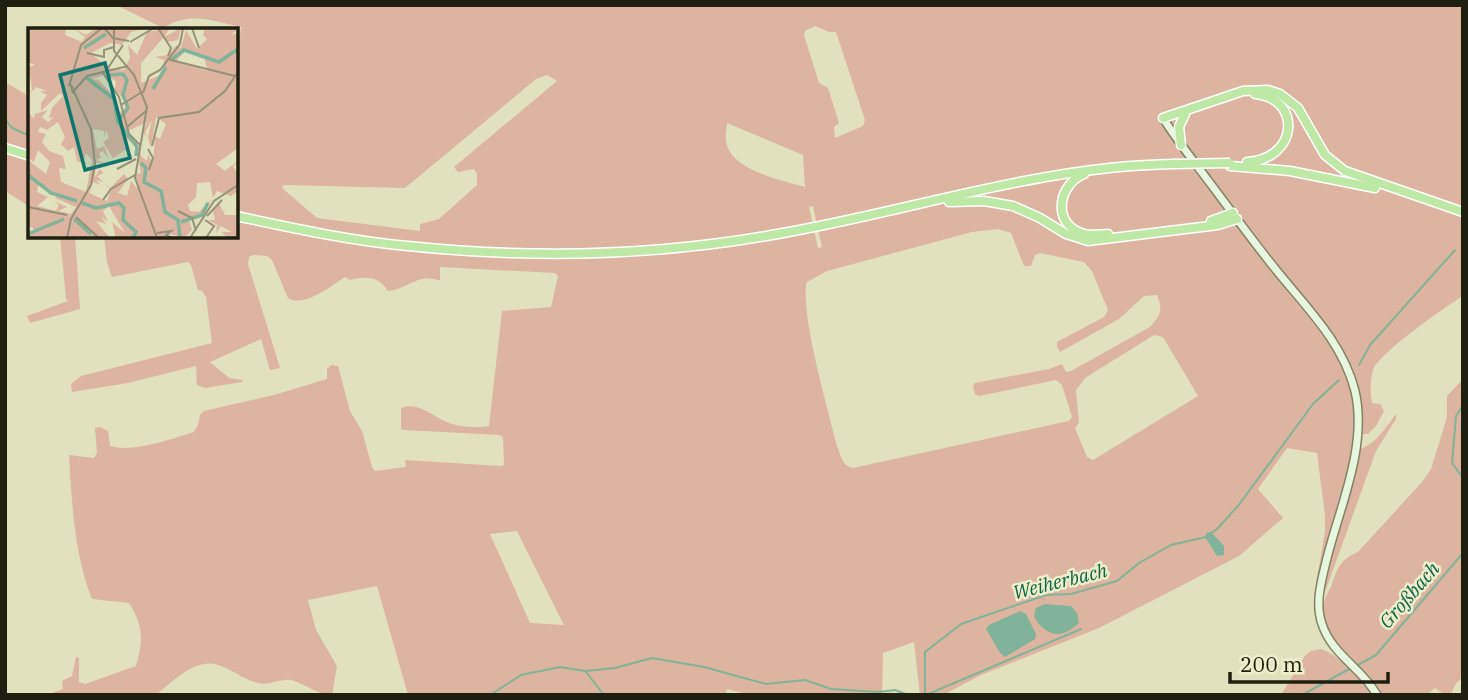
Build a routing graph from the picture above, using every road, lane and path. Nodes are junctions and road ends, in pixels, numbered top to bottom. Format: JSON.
{"nodes":[{"id":1,"x":1185,"y":114,"type":"junction"},
{"id":2,"x":1164,"y":120,"type":"junction"},
{"id":3,"x":1181,"y":145,"type":"junction"},
{"id":4,"x":5,"y":148,"type":"edge"},
{"id":5,"x":28,"y":155,"type":"edge"},
{"id":6,"x":1165,"y":164,"type":"junction"},
{"id":7,"x":1230,"y":164,"type":"junction"},
{"id":8,"x":912,"y":207,"type":"junction"},
{"id":9,"x":1463,"y":213,"type":"edge"},
{"id":10,"x":238,"y":216,"type":"edge"},
{"id":11,"x":1235,"y":216,"type":"junction"},
{"id":12,"x":1377,"y":695,"type":"edge"}],
"edges":[{"from":1,"to":2,"type":"highway"},
{"from":1,"to":3,"type":"highway"},
{"from":1,"to":7,"type":"highway"},
{"from":2,"to":3,"type":"main road"},
{"from":2,"to":9,"type":"highway"},
{"from":3,"to":11,"type":"main road"},
{"from":4,"to":5,"type":"highway"},
{"from":6,"to":7,"type":"highway","bridge":true},
{"from":6,"to":8,"type":"highway"},
{"from":6,"to":11,"type":"highway"},
{"from":7,"to":9,"type":"highway"},
{"from":8,"to":10,"type":"highway"},
{"from":8,"to":11,"type":"highway"},
{"from":11,"to":12,"type":"main road"}]}
